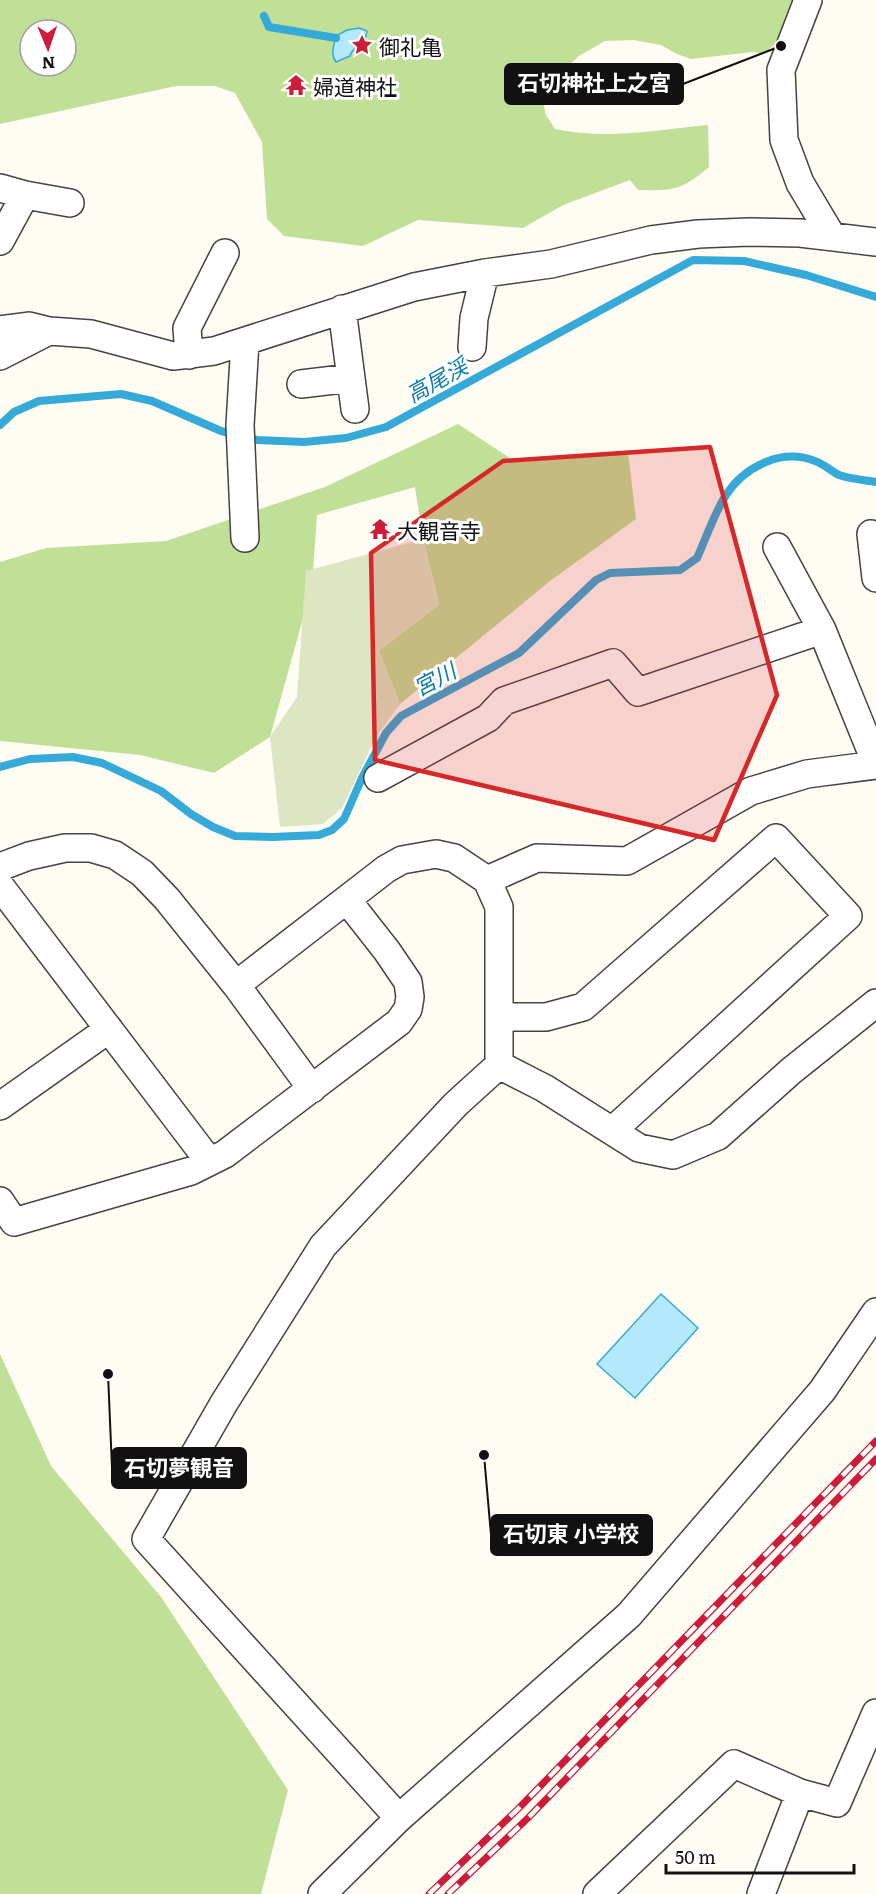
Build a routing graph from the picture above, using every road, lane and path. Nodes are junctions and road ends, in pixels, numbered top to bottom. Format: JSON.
{"nodes":[{"id":1,"x":808,"y":0,"type":"edge"},
{"id":2,"x":13,"y":191,"type":"edge"},
{"id":3,"x":70,"y":203,"type":"dead end"},
{"id":4,"x":831,"y":235,"type":"junction"},
{"id":5,"x":0,"y":241,"type":"edge"},
{"id":6,"x":876,"y":242,"type":"edge"},
{"id":7,"x":225,"y":253,"type":"dead end"},
{"id":8,"x":485,"y":273,"type":"junction"},
{"id":9,"x":342,"y":309,"type":"junction"},
{"id":10,"x":0,"y":330,"type":"edge"},
{"id":11,"x":49,"y":330,"type":"junction"},
{"id":12,"x":245,"y":342,"type":"junction"},
{"id":13,"x":472,"y":347,"type":"dead end"},
{"id":14,"x":189,"y":355,"type":"junction"},
{"id":15,"x":0,"y":356,"type":"edge"},
{"id":16,"x":351,"y":378,"type":"junction"},
{"id":17,"x":301,"y":384,"type":"dead end"},
{"id":18,"x":355,"y":410,"type":"dead end"},
{"id":19,"x":871,"y":534,"type":"dead end"},
{"id":20,"x":245,"y":538,"type":"dead end"},
{"id":21,"x":777,"y":547,"type":"dead end"},
{"id":22,"x":876,"y":578,"type":"edge"},
{"id":23,"x":822,"y":630,"type":"junction"},
{"id":24,"x":876,"y":764,"type":"edge"},
{"id":25,"x":378,"y":778,"type":"dead end"},
{"id":26,"x":0,"y":867,"type":"edge"},
{"id":27,"x":487,"y":880,"type":"junction"},
{"id":28,"x":0,"y":886,"type":"edge"},
{"id":29,"x":346,"y":900,"type":"junction"},
{"id":30,"x":236,"y":985,"type":"junction"},
{"id":31,"x":876,"y":1003,"type":"edge"},
{"id":32,"x":499,"y":1017,"type":"junction"},
{"id":33,"x":109,"y":1029,"type":"junction"},
{"id":34,"x":499,"y":1065,"type":"junction"},
{"id":35,"x":312,"y":1089,"type":"junction"},
{"id":36,"x":0,"y":1106,"type":"edge"},
{"id":37,"x":612,"y":1131,"type":"junction"},
{"id":38,"x":209,"y":1161,"type":"junction"},
{"id":39,"x":0,"y":1202,"type":"edge"},
{"id":40,"x":876,"y":1312,"type":"edge"},
{"id":41,"x":876,"y":1713,"type":"edge"},
{"id":42,"x":800,"y":1793,"type":"junction"},
{"id":43,"x":399,"y":1818,"type":"junction"},
{"id":44,"x":322,"y":1894,"type":"edge"},
{"id":45,"x":597,"y":1894,"type":"edge"},
{"id":46,"x":761,"y":1894,"type":"edge"}],
"edges":[{"from":1,"to":4,"type":"street"},
{"from":2,"to":3,"type":"street"},
{"from":2,"to":5,"type":"street"},
{"from":4,"to":6,"type":"street"},
{"from":4,"to":8,"type":"street"},
{"from":7,"to":14,"type":"street"},
{"from":8,"to":9,"type":"street"},
{"from":8,"to":13,"type":"street"},
{"from":9,"to":12,"type":"street"},
{"from":9,"to":16,"type":"street"},
{"from":10,"to":11,"type":"street"},
{"from":11,"to":14,"type":"street"},
{"from":11,"to":15,"type":"street"},
{"from":12,"to":14,"type":"street"},
{"from":12,"to":20,"type":"street"},
{"from":16,"to":17,"type":"street"},
{"from":16,"to":18,"type":"street"},
{"from":19,"to":22,"type":"street"},
{"from":21,"to":23,"type":"street"},
{"from":23,"to":24,"type":"street"},
{"from":23,"to":25,"type":"street"},
{"from":24,"to":27,"type":"street"},
{"from":26,"to":30,"type":"street"},
{"from":27,"to":29,"type":"street"},
{"from":27,"to":32,"type":"street"},
{"from":28,"to":33,"type":"street"},
{"from":29,"to":30,"type":"street"},
{"from":29,"to":35,"type":"street"},
{"from":30,"to":35,"type":"street"},
{"from":31,"to":37,"type":"street"},
{"from":32,"to":34,"type":"street"},
{"from":32,"to":37,"type":"street"},
{"from":33,"to":36,"type":"street"},
{"from":33,"to":38,"type":"street"},
{"from":34,"to":37,"type":"street"},
{"from":34,"to":43,"type":"street"},
{"from":35,"to":38,"type":"street"},
{"from":38,"to":39,"type":"street"},
{"from":40,"to":43,"type":"street"},
{"from":41,"to":42,"type":"street"},
{"from":42,"to":45,"type":"street"},
{"from":42,"to":46,"type":"street"},
{"from":43,"to":44,"type":"street"}]}
